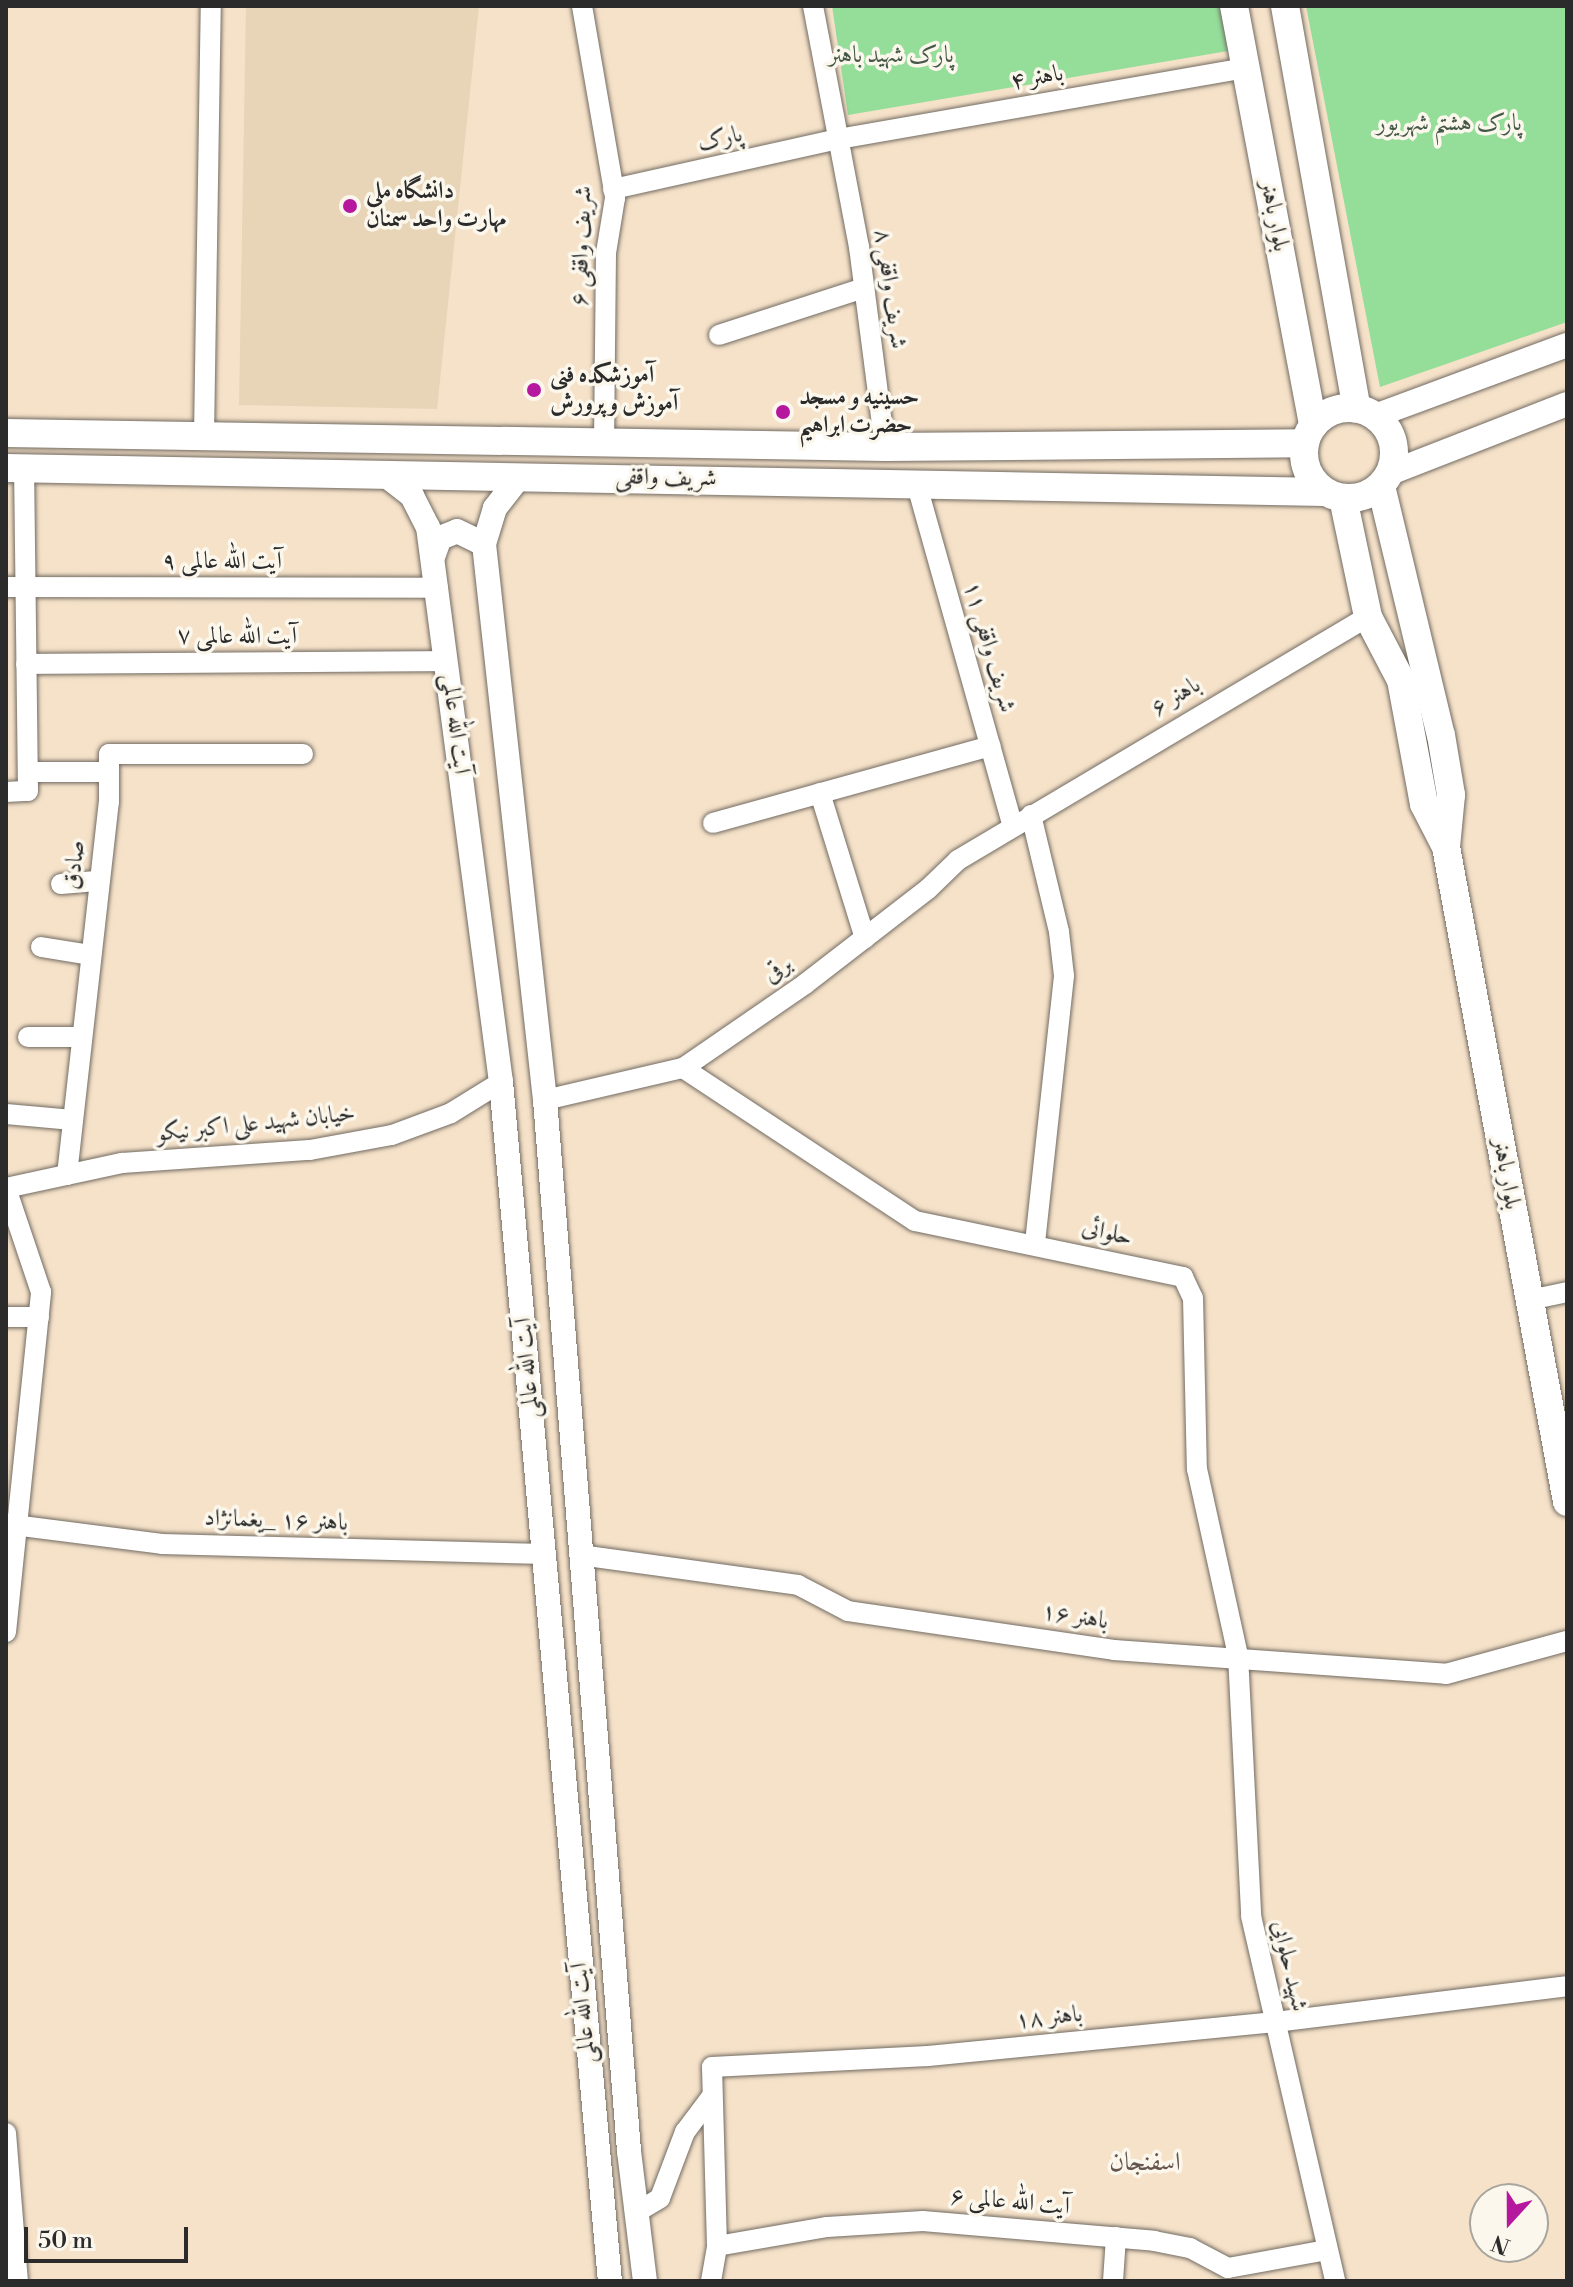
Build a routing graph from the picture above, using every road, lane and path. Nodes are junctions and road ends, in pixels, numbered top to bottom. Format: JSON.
{"nodes":[{"id":1,"x":211,"y":6,"type":"edge"},
{"id":2,"x":582,"y":6,"type":"edge"},
{"id":3,"x":813,"y":6,"type":"edge"},
{"id":4,"x":1234,"y":6,"type":"edge"},
{"id":5,"x":1285,"y":6,"type":"edge"},
{"id":6,"x":1245,"y":68,"type":"junction"},
{"id":7,"x":839,"y":139,"type":"junction"},
{"id":8,"x":613,"y":189,"type":"junction"},
{"id":9,"x":864,"y":288,"type":"junction"},
{"id":10,"x":719,"y":335,"type":"dead end"},
{"id":11,"x":1567,"y":345,"type":"edge"},
{"id":12,"x":1567,"y":404,"type":"edge"},
{"id":13,"x":1366,"y":412,"type":"junction"},
{"id":14,"x":6,"y":433,"type":"edge"},
{"id":15,"x":1309,"y":434,"type":"junction"},
{"id":16,"x":204,"y":436,"type":"junction"},
{"id":17,"x":604,"y":443,"type":"junction"},
{"id":18,"x":885,"y":447,"type":"junction"},
{"id":19,"x":15,"y":468,"type":"edge"},
{"id":20,"x":384,"y":474,"type":"junction"},
{"id":21,"x":520,"y":476,"type":"junction"},
{"id":22,"x":1385,"y":479,"type":"junction"},
{"id":23,"x":916,"y":482,"type":"junction"},
{"id":24,"x":1334,"y":495,"type":"junction"},
{"id":25,"x":484,"y":544,"type":"junction"},
{"id":26,"x":433,"y":557,"type":"junction"},
{"id":27,"x":16,"y":587,"type":"edge"},
{"id":28,"x":438,"y":588,"type":"junction"},
{"id":29,"x":1368,"y":617,"type":"junction"},
{"id":30,"x":447,"y":661,"type":"junction"},
{"id":31,"x":26,"y":664,"type":"junction"},
{"id":32,"x":16,"y":688,"type":"edge"},
{"id":33,"x":990,"y":746,"type":"junction"},
{"id":34,"x":303,"y":754,"type":"dead end"},
{"id":35,"x":28,"y":772,"type":"junction"},
{"id":36,"x":109,"y":772,"type":"junction"},
{"id":37,"x":6,"y":792,"type":"edge"},
{"id":38,"x":820,"y":793,"type":"junction"},
{"id":39,"x":1031,"y":815,"type":"junction"},
{"id":40,"x":713,"y":823,"type":"dead end"},
{"id":41,"x":1013,"y":826,"type":"junction"},
{"id":42,"x":1446,"y":847,"type":"junction"},
{"id":43,"x":99,"y":881,"type":"junction"},
{"id":44,"x":61,"y":884,"type":"dead end"},
{"id":45,"x":865,"y":938,"type":"junction"},
{"id":46,"x":41,"y":947,"type":"dead end"},
{"id":47,"x":91,"y":955,"type":"junction"},
{"id":48,"x":28,"y":1037,"type":"dead end"},
{"id":49,"x":82,"y":1037,"type":"junction"},
{"id":50,"x":683,"y":1068,"type":"junction"},
{"id":51,"x":501,"y":1082,"type":"junction"},
{"id":52,"x":545,"y":1100,"type":"junction"},
{"id":53,"x":6,"y":1114,"type":"edge"},
{"id":54,"x":73,"y":1120,"type":"junction"},
{"id":55,"x":67,"y":1175,"type":"junction"},
{"id":56,"x":6,"y":1188,"type":"edge"},
{"id":57,"x":1035,"y":1243,"type":"junction"},
{"id":58,"x":1567,"y":1292,"type":"edge"},
{"id":59,"x":1530,"y":1300,"type":"junction"},
{"id":60,"x":6,"y":1317,"type":"edge"},
{"id":61,"x":39,"y":1317,"type":"junction"},
{"id":62,"x":1567,"y":1502,"type":"edge"},
{"id":63,"x":13,"y":1524,"type":"edge"},
{"id":64,"x":545,"y":1554,"type":"junction"},
{"id":65,"x":580,"y":1555,"type":"junction"},
{"id":66,"x":6,"y":1632,"type":"edge"},
{"id":67,"x":1567,"y":1641,"type":"edge"},
{"id":68,"x":1238,"y":1655,"type":"junction"},
{"id":69,"x":1567,"y":1986,"type":"edge"},
{"id":70,"x":1275,"y":2022,"type":"junction"},
{"id":71,"x":712,"y":2096,"type":"junction"},
{"id":72,"x":6,"y":2133,"type":"edge"},
{"id":73,"x":629,"y":2151,"type":"junction"},
{"id":74,"x":596,"y":2154,"type":"junction"},
{"id":75,"x":637,"y":2212,"type":"junction"},
{"id":76,"x":1116,"y":2237,"type":"junction"},
{"id":77,"x":717,"y":2246,"type":"junction"},
{"id":78,"x":1327,"y":2250,"type":"junction"},
{"id":79,"x":18,"y":2281,"type":"edge"},
{"id":80,"x":610,"y":2281,"type":"edge"},
{"id":81,"x":645,"y":2281,"type":"edge"},
{"id":82,"x":711,"y":2281,"type":"edge"},
{"id":83,"x":1113,"y":2281,"type":"edge"},
{"id":84,"x":1335,"y":2281,"type":"edge"}],
"edges":[{"from":1,"to":16,"type":"street"},
{"from":2,"to":8,"type":"street","name":"شریف واقفی ۶"},
{"from":3,"to":7,"type":"street","name":"شریف واقفی ۸"},
{"from":4,"to":6,"type":"main road","name":"بلوار باهنر"},
{"from":5,"to":13,"type":"main road","name":"بلوار باهنر"},
{"from":6,"to":7,"type":"street","name":"باهنر ۴"},
{"from":6,"to":15,"type":"main road","name":"بلوار باهنر"},
{"from":7,"to":8,"type":"street","name":"پارک"},
{"from":7,"to":9,"type":"street","name":"شریف واقفی ۸"},
{"from":8,"to":17,"type":"street","name":"شریف واقفی ۶"},
{"from":9,"to":10,"type":"street"},
{"from":9,"to":18,"type":"street","name":"شریف واقفی ۸"},
{"from":11,"to":13,"type":"street"},
{"from":12,"to":22,"type":"street"},
{"from":13,"to":15,"type":"main road"},
{"from":13,"to":22,"type":"main road"},
{"from":14,"to":16,"type":"main road","name":"شریف واقفی"},
{"from":15,"to":18,"type":"main road","name":"شریف واقفی"},
{"from":15,"to":24,"type":"main road"},
{"from":16,"to":17,"type":"main road","name":"شریف واقفی"},
{"from":17,"to":18,"type":"main road","name":"شریف واقفی"},
{"from":19,"to":20,"type":"main road","name":"شریف واقفی"},
{"from":19,"to":27,"type":"street"},
{"from":20,"to":21,"type":"main road","name":"شریف واقفی"},
{"from":20,"to":26,"type":"street","name":"آیت الله عالمی"},
{"from":21,"to":23,"type":"main road","name":"شریف واقفی"},
{"from":21,"to":25,"type":"street","name":"آیت الله عالمی"},
{"from":22,"to":24,"type":"main road"},
{"from":22,"to":42,"type":"main road","name":"بلوار باهنر"},
{"from":23,"to":24,"type":"main road","name":"شریف واقفی"},
{"from":23,"to":33,"type":"street","name":"شریف واقفی ۱۱"},
{"from":24,"to":29,"type":"main road","name":"بلوار باهنر"},
{"from":25,"to":26,"type":"street"},
{"from":25,"to":52,"type":"street","name":"آیت الله عالمی"},
{"from":26,"to":28,"type":"street","name":"آیت الله عالمی"},
{"from":27,"to":28,"type":"street","name":"آیت الله عالمی ۹"},
{"from":27,"to":31,"type":"street"},
{"from":28,"to":30,"type":"street","name":"آیت الله عالمی"},
{"from":29,"to":39,"type":"street","name":"باهنر ۶"},
{"from":29,"to":42,"type":"main road","name":"بلوار باهنر"},
{"from":30,"to":31,"type":"street","name":"آیت الله عالمی ۷"},
{"from":30,"to":51,"type":"street","name":"آیت الله عالمی"},
{"from":31,"to":32,"type":"street"},
{"from":32,"to":35,"type":"street"},
{"from":33,"to":38,"type":"street"},
{"from":33,"to":41,"type":"street","name":"شریف واقفی ۱۱"},
{"from":34,"to":36,"type":"street"},
{"from":35,"to":36,"type":"street"},
{"from":35,"to":37,"type":"street"},
{"from":36,"to":43,"type":"street","name":"صادق"},
{"from":38,"to":40,"type":"street"},
{"from":38,"to":45,"type":"street"},
{"from":39,"to":41,"type":"street","name":"باهنر ۶"},
{"from":39,"to":57,"type":"street"},
{"from":41,"to":45,"type":"street","name":"برقی"},
{"from":42,"to":59,"type":"main road","name":"بلوار باهنر"},
{"from":43,"to":44,"type":"street"},
{"from":43,"to":47,"type":"street","name":"صادق"},
{"from":45,"to":50,"type":"street","name":"برقی"},
{"from":46,"to":47,"type":"street"},
{"from":47,"to":49,"type":"street","name":"صادق"},
{"from":48,"to":49,"type":"street"},
{"from":49,"to":54,"type":"street","name":"صادق"},
{"from":50,"to":52,"type":"street","name":"برقی"},
{"from":50,"to":57,"type":"street","name":"حلوائی"},
{"from":51,"to":55,"type":"street","name":"خیابان شهید علی اکبر نیکو"},
{"from":51,"to":64,"type":"street","name":"آیت الله عالمی"},
{"from":52,"to":65,"type":"street","name":"آیت الله عالمی"},
{"from":53,"to":54,"type":"street"},
{"from":54,"to":55,"type":"street","name":"صادق"},
{"from":55,"to":56,"type":"street","name":"خیابان شهید علی اکبر نیکو"},
{"from":56,"to":61,"type":"street"},
{"from":57,"to":68,"type":"street","name":"حلوائی"},
{"from":58,"to":59,"type":"street"},
{"from":59,"to":62,"type":"main road","name":"بلوار باهنر"},
{"from":60,"to":61,"type":"street"},
{"from":61,"to":63,"type":"street"},
{"from":63,"to":64,"type":"street","name":"باهنر ۱۶ _یغمانژاد"},
{"from":63,"to":66,"type":"street"},
{"from":64,"to":74,"type":"street","name":"آیت الله عالمی"},
{"from":65,"to":68,"type":"street","name":"باهنر ۱۶"},
{"from":65,"to":73,"type":"street","name":"آیت الله عالمی"},
{"from":67,"to":68,"type":"street","name":"باهنر ۱۶"},
{"from":68,"to":70,"type":"street","name":"شهید حلوایی"},
{"from":69,"to":70,"type":"street","name":"باهنر ۱۸"},
{"from":70,"to":71,"type":"street","name":"باهنر ۱۸"},
{"from":70,"to":78,"type":"street","name":"شهید حلوایی"},
{"from":71,"to":75,"type":"street"},
{"from":71,"to":77,"type":"street","name":"باهنر ۱۸"},
{"from":72,"to":79,"type":"street"},
{"from":73,"to":74,"type":"street"},
{"from":73,"to":75,"type":"street","name":"آیت الله عالمی"},
{"from":74,"to":80,"type":"street","name":"آیت الله عالمی"},
{"from":75,"to":81,"type":"street","name":"آیت الله عالمی"},
{"from":76,"to":77,"type":"street","name":"آیت الله عالمی ۶"},
{"from":76,"to":78,"type":"street","name":"آیت الله عالمی ۶"},
{"from":76,"to":83,"type":"street"},
{"from":77,"to":82,"type":"street"},
{"from":78,"to":84,"type":"street","name":"شهید حلوایی"}]}
